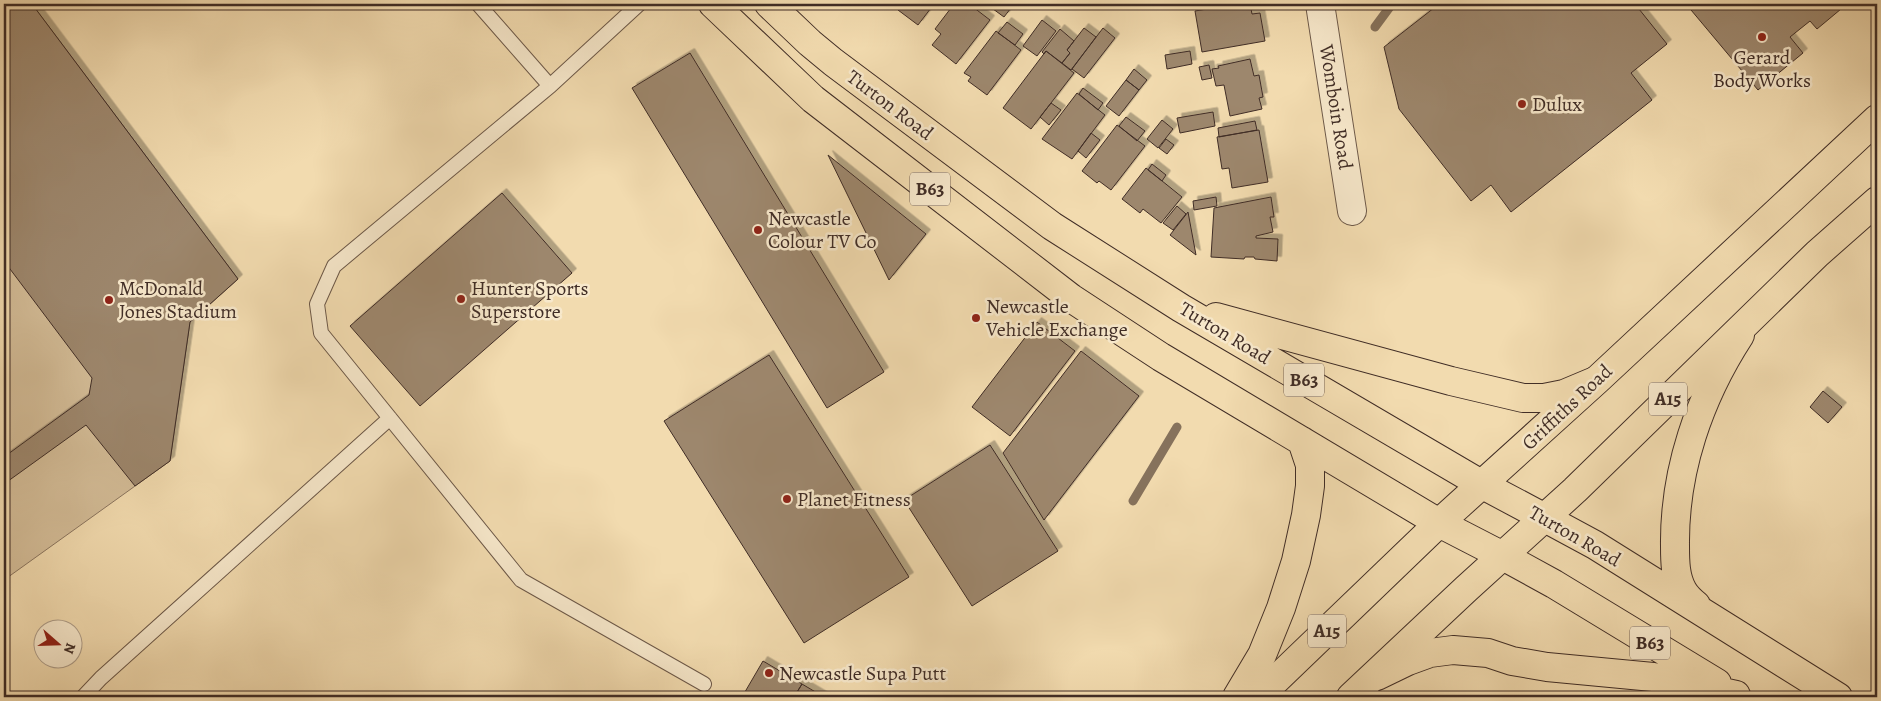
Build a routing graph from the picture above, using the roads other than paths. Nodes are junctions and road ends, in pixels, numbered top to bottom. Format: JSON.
{"nodes":[{"id":1,"x":478,"y":4,"type":"edge"},
{"id":2,"x":639,"y":4,"type":"edge"},
{"id":3,"x":713,"y":4,"type":"edge"},
{"id":4,"x":769,"y":4,"type":"edge"},
{"id":5,"x":1320,"y":4,"type":"edge"},
{"id":6,"x":550,"y":86,"type":"junction"},
{"id":7,"x":1877,"y":119,"type":"edge"},
{"id":8,"x":1877,"y":201,"type":"edge"},
{"id":9,"x":1352,"y":211,"type":"dead end"},
{"id":10,"x":1181,"y":308,"type":"junction"},
{"id":11,"x":1751,"y":319,"type":"junction"},
{"id":12,"x":1596,"y":380,"type":"junction"},
{"id":13,"x":390,"y":418,"type":"junction"},
{"id":14,"x":1302,"y":441,"type":"junction"},
{"id":15,"x":1482,"y":484,"type":"junction"},
{"id":16,"x":1545,"y":518,"type":"junction"},
{"id":17,"x":1439,"y":523,"type":"junction"},
{"id":18,"x":1503,"y":556,"type":"junction"},
{"id":19,"x":1702,"y":612,"type":"junction"},
{"id":20,"x":704,"y":684,"type":"dead end"},
{"id":21,"x":1360,"y":689,"type":"edge"},
{"id":22,"x":1738,"y":696,"type":"edge"},
{"id":23,"x":83,"y":697,"type":"edge"},
{"id":24,"x":1237,"y":697,"type":"edge"},
{"id":25,"x":1258,"y":697,"type":"edge"},
{"id":26,"x":1838,"y":697,"type":"edge"}],
"edges":[{"from":1,"to":6,"type":"lane"},
{"from":2,"to":6,"type":"lane"},
{"from":3,"to":14,"type":"main road","name":"Turton Road","number":"B63"},
{"from":4,"to":10,"type":"main road","name":"Turton Road","number":"B63"},
{"from":5,"to":9,"type":"street","name":"Womboin Road"},
{"from":6,"to":13,"type":"lane"},
{"from":7,"to":12,"type":"main road","name":"Griffiths Road","number":"A15"},
{"from":8,"to":11,"type":"main road","number":"A15"},
{"from":10,"to":12,"type":"main road"},
{"from":10,"to":15,"type":"main road","name":"Turton Road","number":"B63"},
{"from":11,"to":16,"type":"main road","number":"A15"},
{"from":11,"to":19,"type":"main road"},
{"from":12,"to":15,"type":"main road","name":"Griffiths Road","number":"A15"},
{"from":13,"to":20,"type":"lane"},
{"from":13,"to":23,"type":"lane"},
{"from":14,"to":17,"type":"main road","name":"Turton Road","number":"B63"},
{"from":14,"to":24,"type":"main road"},
{"from":15,"to":16,"type":"main road","name":"Turton Road","number":"B63"},
{"from":15,"to":17,"type":"main road","name":"Griffiths Road","number":"A15"},
{"from":16,"to":18,"type":"main road","number":"A15"},
{"from":16,"to":19,"type":"main road","name":"Turton Road","number":"B63"},
{"from":17,"to":18,"type":"main road","name":"Turton Road","number":"B63"},
{"from":17,"to":25,"type":"main road","name":"Griffiths Road","number":"A15"},
{"from":18,"to":21,"type":"main road","number":"A15"},
{"from":18,"to":22,"type":"main road","name":"Turton Road","number":"B63"},
{"from":19,"to":26,"type":"main road","name":"Turton Road","number":"B63"},
{"from":21,"to":22,"type":"main road"}]}
